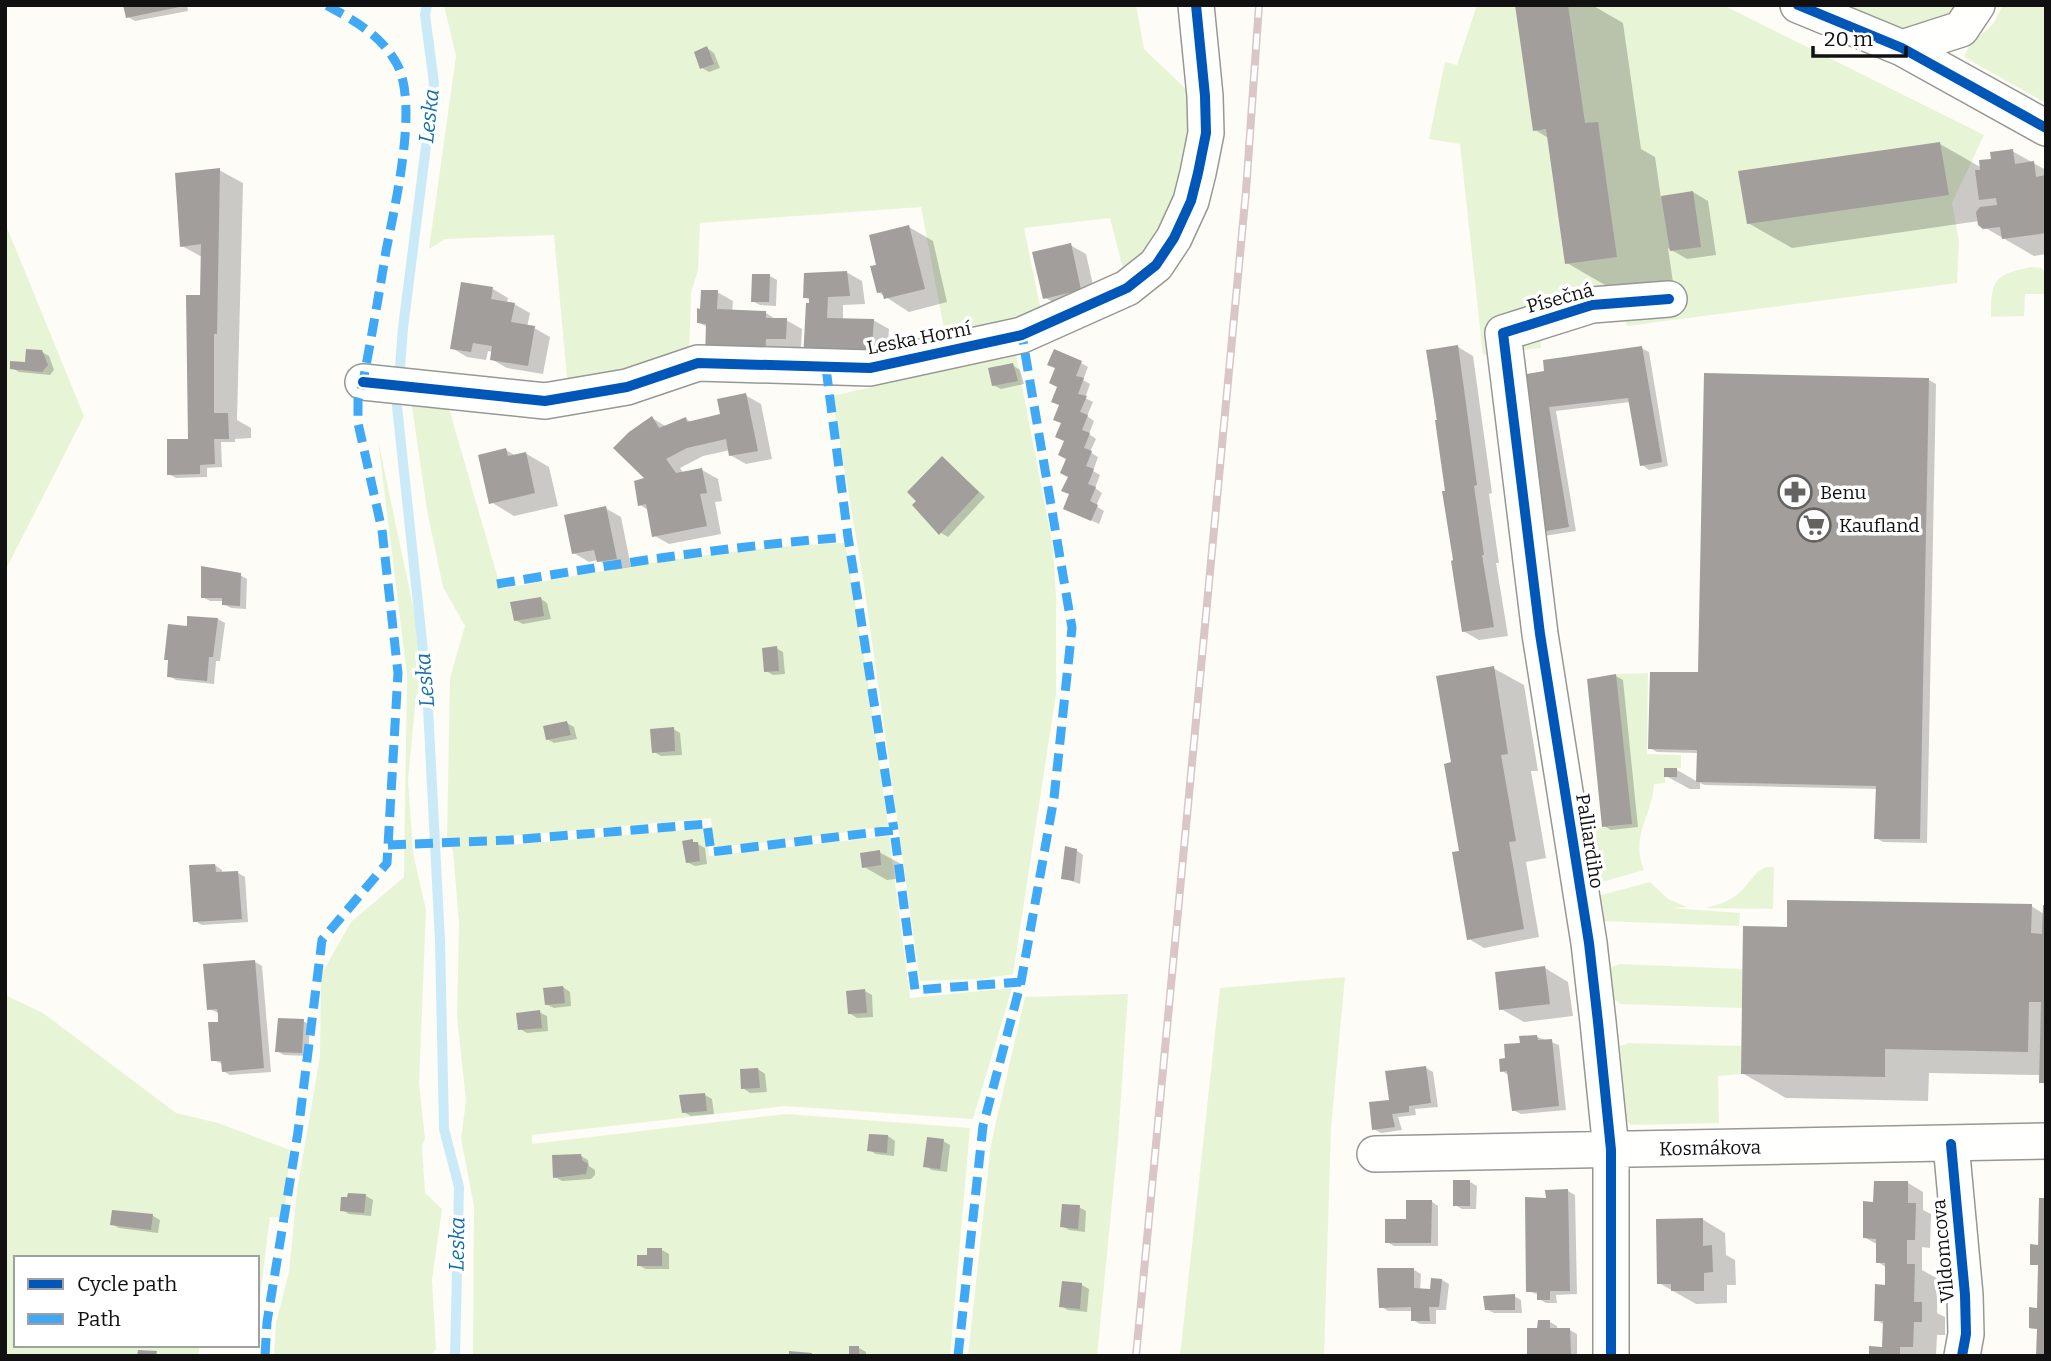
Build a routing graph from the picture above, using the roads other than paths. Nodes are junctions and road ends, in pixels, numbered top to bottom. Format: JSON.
{"nodes":[{"id":1,"x":1196,"y":5,"type":"edge"},
{"id":2,"x":1798,"y":5,"type":"edge"},
{"id":3,"x":1977,"y":5,"type":"edge"},
{"id":4,"x":1902,"y":48,"type":"junction"},
{"id":5,"x":2046,"y":128,"type":"edge"},
{"id":6,"x":1669,"y":299,"type":"dead end"},
{"id":7,"x":1503,"y":333,"type":"joint"},
{"id":8,"x":384,"y":384,"type":"dead end"},
{"id":9,"x":2046,"y":1141,"type":"edge"},
{"id":10,"x":1951,"y":1144,"type":"junction"},
{"id":11,"x":1611,"y":1150,"type":"junction"},
{"id":12,"x":1374,"y":1154,"type":"dead end"},
{"id":13,"x":1611,"y":1356,"type":"edge"},
{"id":14,"x":1962,"y":1356,"type":"edge"}],
"edges":[{"from":1,"to":8,"type":"street","name":"Leska Horní"},
{"from":2,"to":4,"type":"street"},
{"from":3,"to":4,"type":"street"},
{"from":4,"to":5,"type":"street"},
{"from":6,"to":7,"type":"street","name":"Písečná"},
{"from":7,"to":11,"type":"street","name":"Palliardiho"},
{"from":9,"to":10,"type":"street","name":"Kosmákova"},
{"from":10,"to":11,"type":"street","name":"Kosmákova"},
{"from":10,"to":14,"type":"street","name":"Vildomcova"},
{"from":11,"to":12,"type":"street","name":"Kosmákova"},
{"from":11,"to":13,"type":"street","name":"Palliardiho"}]}
